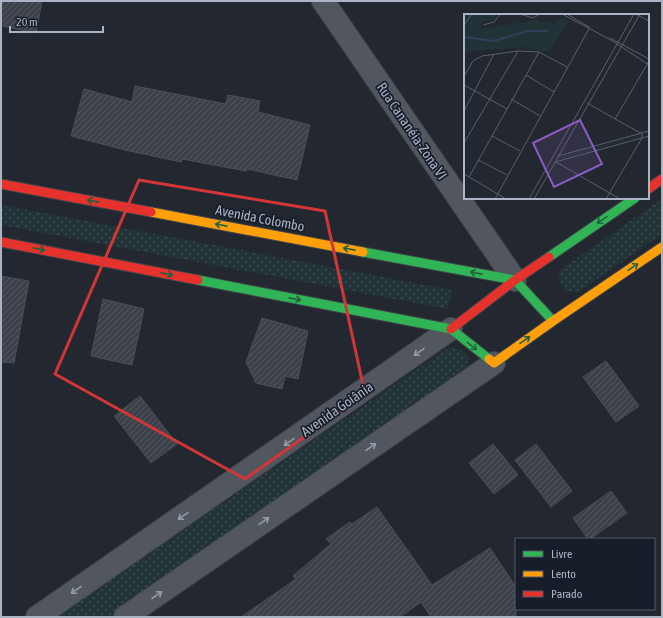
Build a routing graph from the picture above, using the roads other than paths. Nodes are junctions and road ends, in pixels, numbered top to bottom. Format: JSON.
{"nodes":[{"id":1,"x":323,"y":1,"type":"edge"},
{"id":2,"x":662,"y":179,"type":"edge"},
{"id":3,"x":1,"y":184,"type":"edge"},
{"id":4,"x":649,"y":188,"type":"edge"},
{"id":5,"x":634,"y":199,"type":"edge"},
{"id":6,"x":1,"y":242,"type":"edge"},
{"id":7,"x":662,"y":247,"type":"edge"},
{"id":8,"x":515,"y":280,"type":"junction"},
{"id":9,"x":553,"y":321,"type":"junction"},
{"id":10,"x":451,"y":329,"type":"junction"},
{"id":11,"x":494,"y":363,"type":"junction"},
{"id":12,"x":37,"y":617,"type":"edge"},
{"id":13,"x":125,"y":617,"type":"edge"}],
"edges":[{"from":1,"to":8,"type":"street","name":"Rua Cananéia-Zona VI"},
{"from":2,"to":4,"type":"street"},
{"from":8,"to":3,"type":"street","name":"Avenida Colombo","one_way":true},
{"from":5,"to":8,"type":"street","name":"Avenida Goiânia","one_way":true},
{"from":6,"to":10,"type":"street","one_way":true},
{"from":9,"to":7,"type":"street","one_way":true},
{"from":8,"to":9,"type":"street"},
{"from":8,"to":10,"type":"street","name":"Avenida Goiânia"},
{"from":11,"to":9,"type":"street","one_way":true},
{"from":10,"to":11,"type":"street","one_way":true},
{"from":10,"to":12,"type":"street","name":"Avenida Goiânia","one_way":true},
{"from":13,"to":11,"type":"street","one_way":true}]}
